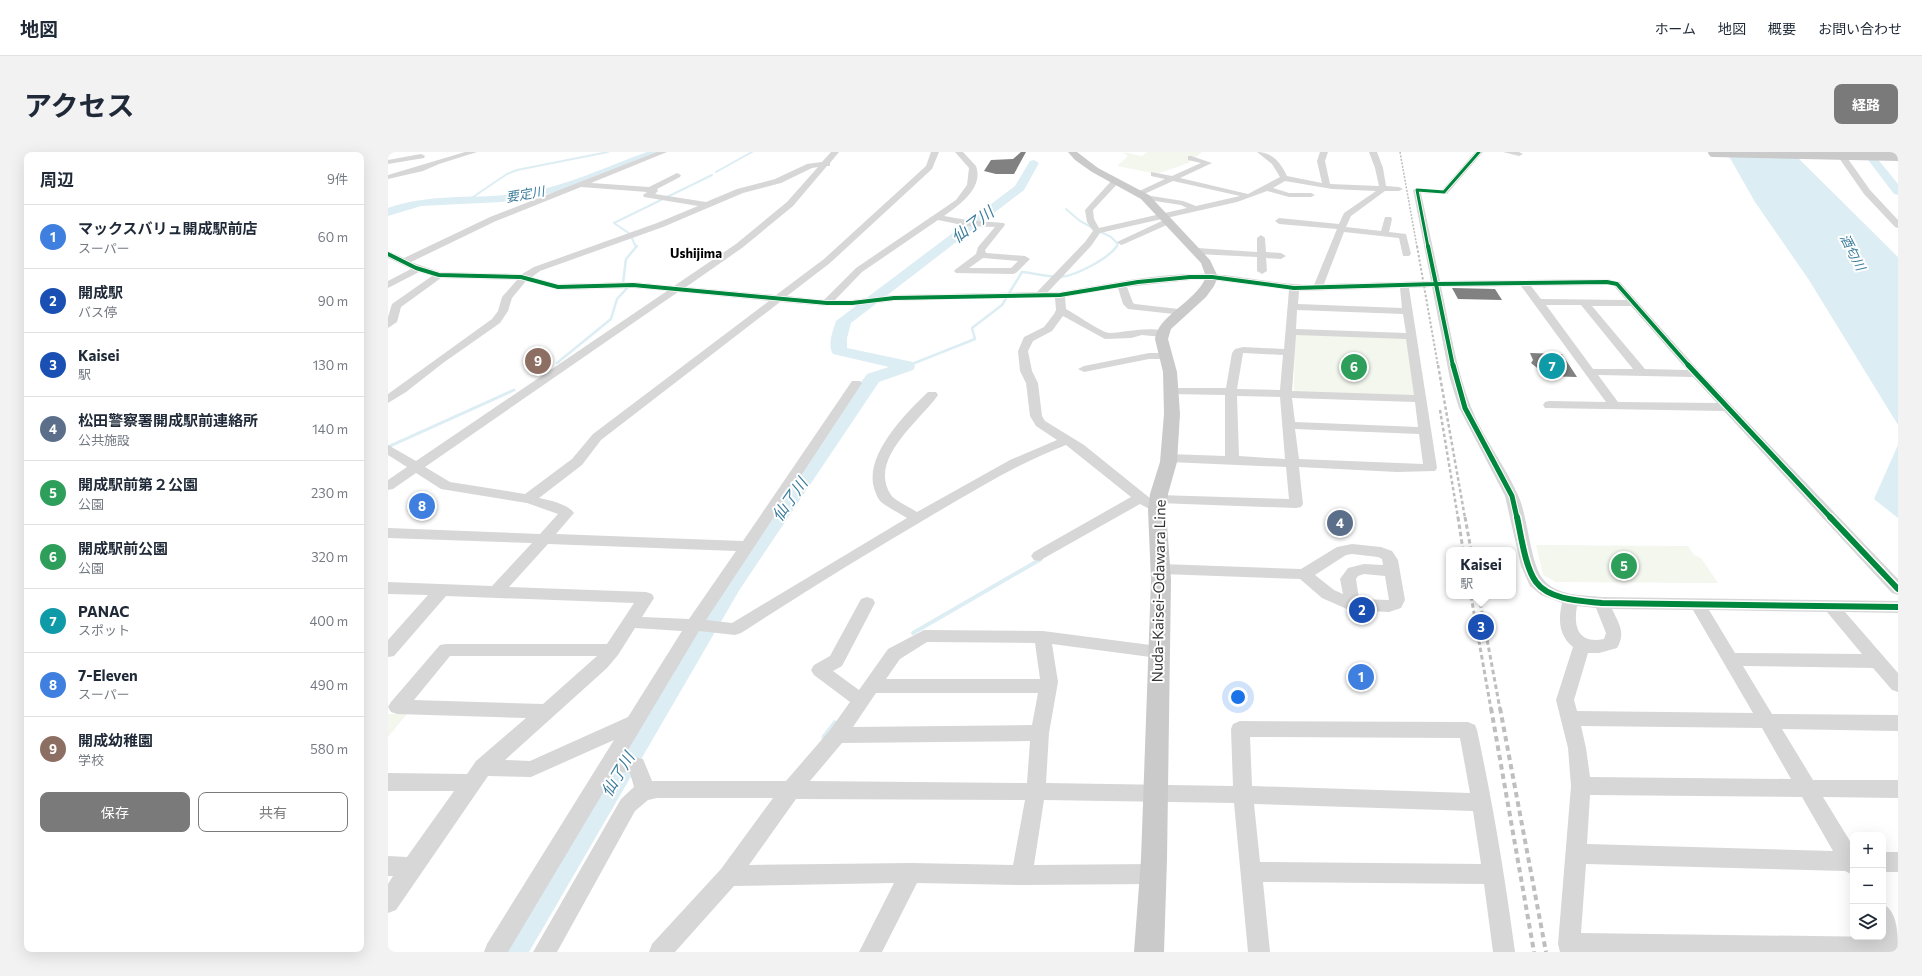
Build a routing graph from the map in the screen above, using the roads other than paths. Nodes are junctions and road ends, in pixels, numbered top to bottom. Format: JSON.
{"nodes":[{"id":1,"x":411,"y":152,"type":"edge"},
{"id":2,"x":473,"y":152,"type":"edge"},
{"id":3,"x":663,"y":152,"type":"edge"},
{"id":4,"x":835,"y":152,"type":"edge"},
{"id":5,"x":935,"y":152,"type":"edge"},
{"id":6,"x":959,"y":152,"type":"edge"},
{"id":7,"x":1072,"y":152,"type":"edge"},
{"id":8,"x":1261,"y":152,"type":"edge"},
{"id":9,"x":1324,"y":152,"type":"edge"},
{"id":10,"x":1373,"y":152,"type":"edge"},
{"id":11,"x":1479,"y":152,"type":"edge"},
{"id":12,"x":1507,"y":152,"type":"edge"},
{"id":13,"x":1713,"y":152,"type":"edge"},
{"id":14,"x":1838,"y":152,"type":"edge"},
{"id":15,"x":1519,"y":154,"type":"dead end"},
{"id":16,"x":1872,"y":155,"type":"edge"},
{"id":17,"x":421,"y":156,"type":"junction"},
{"id":18,"x":648,"y":156,"type":"junction"},
{"id":19,"x":1896,"y":156,"type":"edge"},
{"id":20,"x":1191,"y":158,"type":"dead end"},
{"id":21,"x":388,"y":162,"type":"edge"},
{"id":22,"x":436,"y":162,"type":"junction"},
{"id":23,"x":826,"y":164,"type":"junction"},
{"id":24,"x":1154,"y":174,"type":"dead end"},
{"id":25,"x":677,"y":175,"type":"dead end"},
{"id":26,"x":388,"y":177,"type":"edge"},
{"id":27,"x":1171,"y":178,"type":"junction"},
{"id":28,"x":1284,"y":178,"type":"junction"},
{"id":29,"x":1116,"y":181,"type":"junction"},
{"id":30,"x":580,"y":185,"type":"junction"},
{"id":31,"x":1327,"y":186,"type":"junction"},
{"id":32,"x":1267,"y":189,"type":"junction"},
{"id":33,"x":1383,"y":189,"type":"junction"},
{"id":34,"x":1399,"y":189,"type":"dead end"},
{"id":35,"x":556,"y":190,"type":"junction"},
{"id":36,"x":650,"y":190,"type":"junction"},
{"id":37,"x":1142,"y":195,"type":"junction"},
{"id":38,"x":1311,"y":195,"type":"dead end"},
{"id":39,"x":1249,"y":196,"type":"junction"},
{"id":40,"x":707,"y":205,"type":"junction"},
{"id":41,"x":1195,"y":208,"type":"junction"},
{"id":42,"x":937,"y":217,"type":"junction"},
{"id":43,"x":1165,"y":218,"type":"junction"},
{"id":44,"x":1388,"y":219,"type":"dead end"},
{"id":45,"x":1279,"y":221,"type":"dead end"},
{"id":46,"x":1898,"y":225,"type":"edge"},
{"id":47,"x":1340,"y":230,"type":"junction"},
{"id":48,"x":1097,"y":231,"type":"junction"},
{"id":49,"x":1292,"y":231,"type":"dead end"},
{"id":50,"x":1384,"y":234,"type":"junction"},
{"id":51,"x":1261,"y":238,"type":"dead end"},
{"id":52,"x":1120,"y":242,"type":"dead end"},
{"id":53,"x":1197,"y":251,"type":"junction"},
{"id":54,"x":388,"y":254,"type":"edge"},
{"id":55,"x":1406,"y":254,"type":"dead end"},
{"id":56,"x":981,"y":255,"type":"junction"},
{"id":57,"x":1261,"y":255,"type":"junction"},
{"id":58,"x":1281,"y":256,"type":"dead end"},
{"id":59,"x":404,"y":262,"type":"junction"},
{"id":60,"x":418,"y":269,"type":"junction"},
{"id":61,"x":1262,"y":271,"type":"dead end"},
{"id":62,"x":439,"y":275,"type":"junction"},
{"id":63,"x":1212,"y":277,"type":"junction"},
{"id":64,"x":525,"y":278,"type":"junction"},
{"id":65,"x":1524,"y":283,"type":"junction"},
{"id":66,"x":1404,"y":284,"type":"junction"},
{"id":67,"x":1436,"y":284,"type":"junction"},
{"id":68,"x":388,"y":285,"type":"edge"},
{"id":69,"x":1122,"y":285,"type":"junction"},
{"id":70,"x":1318,"y":287,"type":"junction"},
{"id":71,"x":1294,"y":288,"type":"junction"},
{"id":72,"x":676,"y":290,"type":"junction"},
{"id":73,"x":1040,"y":295,"type":"junction"},
{"id":74,"x":1060,"y":295,"type":"junction"},
{"id":75,"x":778,"y":299,"type":"junction"},
{"id":76,"x":1538,"y":302,"type":"junction"},
{"id":77,"x":827,"y":303,"type":"junction"},
{"id":78,"x":1584,"y":303,"type":"junction"},
{"id":79,"x":1634,"y":303,"type":"junction"},
{"id":80,"x":1293,"y":307,"type":"junction"},
{"id":81,"x":1061,"y":310,"type":"junction"},
{"id":82,"x":1409,"y":310,"type":"junction"},
{"id":83,"x":1183,"y":312,"type":"junction"},
{"id":84,"x":388,"y":325,"type":"edge"},
{"id":85,"x":1291,"y":332,"type":"junction"},
{"id":86,"x":1162,"y":334,"type":"junction"},
{"id":87,"x":1412,"y":336,"type":"junction"},
{"id":88,"x":1288,"y":352,"type":"junction"},
{"id":89,"x":1164,"y":356,"type":"junction"},
{"id":90,"x":1084,"y":369,"type":"dead end"},
{"id":91,"x":1591,"y":372,"type":"junction"},
{"id":92,"x":1642,"y":372,"type":"junction"},
{"id":93,"x":1696,"y":374,"type":"junction"},
{"id":94,"x":856,"y":383,"type":"dead end"},
{"id":95,"x":1172,"y":390,"type":"junction"},
{"id":96,"x":1231,"y":392,"type":"junction"},
{"id":97,"x":1286,"y":394,"type":"junction"},
{"id":98,"x":932,"y":395,"type":"dead end"},
{"id":99,"x":388,"y":399,"type":"edge"},
{"id":100,"x":1422,"y":399,"type":"junction"},
{"id":101,"x":1549,"y":405,"type":"dead end"},
{"id":102,"x":1615,"y":406,"type":"junction"},
{"id":103,"x":1727,"y":407,"type":"junction"},
{"id":104,"x":1288,"y":425,"type":"junction"},
{"id":105,"x":1426,"y":431,"type":"junction"},
{"id":106,"x":1065,"y":441,"type":"junction"},
{"id":107,"x":389,"y":451,"type":"edge"},
{"id":108,"x":1169,"y":458,"type":"junction"},
{"id":109,"x":1232,"y":459,"type":"junction"},
{"id":110,"x":1292,"y":463,"type":"junction"},
{"id":111,"x":416,"y":468,"type":"junction"},
{"id":112,"x":388,"y":486,"type":"edge"},
{"id":113,"x":528,"y":499,"type":"junction"},
{"id":114,"x":1151,"y":502,"type":"junction"},
{"id":115,"x":917,"y":518,"type":"junction"},
{"id":116,"x":388,"y":533,"type":"edge"},
{"id":117,"x":543,"y":540,"type":"junction"},
{"id":118,"x":747,"y":546,"type":"junction"},
{"id":119,"x":1040,"y":556,"type":"dead end"},
{"id":120,"x":1162,"y":569,"type":"junction"},
{"id":121,"x":1392,"y":571,"type":"junction"},
{"id":122,"x":1304,"y":574,"type":"junction"},
{"id":123,"x":388,"y":588,"type":"edge"},
{"id":124,"x":1898,"y":589,"type":"edge"},
{"id":125,"x":441,"y":590,"type":"junction"},
{"id":126,"x":495,"y":593,"type":"junction"},
{"id":127,"x":1570,"y":600,"type":"junction"},
{"id":128,"x":867,"y":603,"type":"dead end"},
{"id":129,"x":1602,"y":603,"type":"junction"},
{"id":130,"x":1352,"y":604,"type":"junction"},
{"id":131,"x":1698,"y":605,"type":"junction"},
{"id":132,"x":1832,"y":606,"type":"junction"},
{"id":133,"x":1898,"y":607,"type":"edge"},
{"id":134,"x":630,"y":622,"type":"junction"},
{"id":135,"x":703,"y":625,"type":"junction"},
{"id":136,"x":1043,"y":637,"type":"junction"},
{"id":137,"x":391,"y":645,"type":"edge"},
{"id":138,"x":1582,"y":646,"type":"junction"},
{"id":139,"x":612,"y":650,"type":"junction"},
{"id":140,"x":1158,"y":652,"type":"junction"},
{"id":141,"x":1730,"y":659,"type":"junction"},
{"id":142,"x":1877,"y":661,"type":"junction"},
{"id":143,"x":1898,"y":685,"type":"edge"},
{"id":144,"x":1048,"y":686,"type":"junction"},
{"id":145,"x":861,"y":695,"type":"junction"},
{"id":146,"x":547,"y":711,"type":"junction"},
{"id":147,"x":1569,"y":718,"type":"junction"},
{"id":148,"x":1767,"y":721,"type":"junction"},
{"id":149,"x":635,"y":722,"type":"junction"},
{"id":150,"x":1898,"y":723,"type":"edge"},
{"id":151,"x":1040,"y":733,"type":"junction"},
{"id":152,"x":837,"y":736,"type":"junction"},
{"id":153,"x":618,"y":763,"type":"junction"},
{"id":154,"x":483,"y":767,"type":"junction"},
{"id":155,"x":388,"y":782,"type":"edge"},
{"id":156,"x":470,"y":783,"type":"junction"},
{"id":157,"x":1581,"y":786,"type":"junction"},
{"id":158,"x":1807,"y":788,"type":"junction"},
{"id":159,"x":1898,"y":789,"type":"edge"},
{"id":160,"x":645,"y":790,"type":"junction"},
{"id":161,"x":791,"y":790,"type":"junction"},
{"id":162,"x":1036,"y":791,"type":"junction"},
{"id":163,"x":1155,"y":792,"type":"junction"},
{"id":164,"x":1243,"y":795,"type":"junction"},
{"id":165,"x":1482,"y":802,"type":"junction"},
{"id":166,"x":1577,"y":854,"type":"junction"},
{"id":167,"x":1850,"y":860,"type":"edge"},
{"id":168,"x":1886,"y":862,"type":"edge"},
{"id":169,"x":1898,"y":862,"type":"edge"},
{"id":170,"x":1850,"y":863,"type":"edge"},
{"id":171,"x":388,"y":866,"type":"edge"},
{"id":172,"x":412,"y":867,"type":"junction"},
{"id":173,"x":1251,"y":872,"type":"junction"},
{"id":174,"x":911,"y":873,"type":"junction"},
{"id":175,"x":1154,"y":874,"type":"junction"},
{"id":176,"x":1494,"y":874,"type":"junction"},
{"id":177,"x":1022,"y":875,"type":"junction"},
{"id":178,"x":729,"y":876,"type":"junction"},
{"id":179,"x":388,"y":902,"type":"edge"},
{"id":180,"x":1886,"y":919,"type":"edge"},
{"id":181,"x":1898,"y":939,"type":"edge"},
{"id":182,"x":1570,"y":948,"type":"edge"},
{"id":183,"x":1898,"y":949,"type":"edge"},
{"id":184,"x":495,"y":952,"type":"edge"},
{"id":185,"x":544,"y":952,"type":"edge"},
{"id":186,"x":660,"y":952,"type":"edge"},
{"id":187,"x":870,"y":952,"type":"edge"},
{"id":188,"x":1149,"y":952,"type":"edge"},
{"id":189,"x":1259,"y":952,"type":"edge"},
{"id":190,"x":1504,"y":952,"type":"edge"}],
"edges":[{"from":1,"to":17,"type":"street"},
{"from":2,"to":22,"type":"street"},
{"from":3,"to":18,"type":"street"},
{"from":4,"to":23,"type":"street"},
{"from":5,"to":75,"type":"street"},
{"from":6,"to":42,"type":"street"},
{"from":7,"to":29,"type":"main road"},
{"from":8,"to":28,"type":"street"},
{"from":9,"to":31,"type":"street"},
{"from":10,"to":33,"type":"street"},
{"from":11,"to":67,"type":"street"},
{"from":12,"to":15,"type":"street"},
{"from":13,"to":19,"type":"main road","bridge":true},
{"from":14,"to":16,"type":"street"},
{"from":16,"to":19,"type":"street"},
{"from":16,"to":46,"type":"street"},
{"from":17,"to":21,"type":"street"},
{"from":17,"to":22,"type":"street"},
{"from":18,"to":30,"type":"street"},
{"from":18,"to":35,"type":"street"},
{"from":20,"to":27,"type":"street"},
{"from":22,"to":26,"type":"street"},
{"from":23,"to":40,"type":"street"},
{"from":23,"to":72,"type":"street"},
{"from":24,"to":27,"type":"street"},
{"from":25,"to":36,"type":"street"},
{"from":27,"to":37,"type":"street"},
{"from":27,"to":39,"type":"street"},
{"from":28,"to":31,"type":"street"},
{"from":28,"to":32,"type":"street"},
{"from":29,"to":37,"type":"main road"},
{"from":29,"to":48,"type":"street"},
{"from":30,"to":35,"type":"street"},
{"from":30,"to":36,"type":"street"},
{"from":31,"to":33,"type":"street"},
{"from":32,"to":38,"type":"street"},
{"from":32,"to":39,"type":"street"},
{"from":33,"to":34,"type":"street"},
{"from":33,"to":47,"type":"street"},
{"from":35,"to":59,"type":"street"},
{"from":36,"to":40,"type":"street"},
{"from":37,"to":41,"type":"street"},
{"from":37,"to":43,"type":"main road"},
{"from":39,"to":41,"type":"street"},
{"from":40,"to":64,"type":"street"},
{"from":41,"to":43,"type":"street"},
{"from":42,"to":56,"type":"street"},
{"from":42,"to":77,"type":"street"},
{"from":43,"to":48,"type":"street"},
{"from":43,"to":52,"type":"street"},
{"from":43,"to":53,"type":"main road"},
{"from":44,"to":50,"type":"street"},
{"from":45,"to":47,"type":"street"},
{"from":47,"to":49,"type":"street"},
{"from":47,"to":50,"type":"street"},
{"from":47,"to":70,"type":"street"},
{"from":48,"to":73,"type":"street"},
{"from":50,"to":55,"type":"street"},
{"from":51,"to":57,"type":"street"},
{"from":53,"to":57,"type":"street"},
{"from":53,"to":63,"type":"main road"},
{"from":54,"to":59,"type":"street"},
{"from":56,"to":56,"type":"street"},
{"from":57,"to":58,"type":"street"},
{"from":57,"to":61,"type":"street"},
{"from":59,"to":60,"type":"street"},
{"from":60,"to":62,"type":"street"},
{"from":60,"to":68,"type":"street"},
{"from":62,"to":64,"type":"street"},
{"from":62,"to":84,"type":"street"},
{"from":63,"to":69,"type":"street"},
{"from":63,"to":71,"type":"street"},
{"from":63,"to":83,"type":"main road"},
{"from":64,"to":72,"type":"street"},
{"from":64,"to":99,"type":"street"},
{"from":65,"to":67,"type":"street"},
{"from":65,"to":76,"type":"street"},
{"from":65,"to":79,"type":"street"},
{"from":66,"to":67,"type":"street"},
{"from":66,"to":70,"type":"street"},
{"from":66,"to":82,"type":"street"},
{"from":67,"to":127,"type":"street"},
{"from":69,"to":74,"type":"street"},
{"from":69,"to":83,"type":"street"},
{"from":70,"to":71,"type":"street"},
{"from":71,"to":80,"type":"street"},
{"from":72,"to":75,"type":"street"},
{"from":72,"to":111,"type":"street"},
{"from":73,"to":74,"type":"street"},
{"from":73,"to":77,"type":"street"},
{"from":74,"to":81,"type":"street"},
{"from":75,"to":77,"type":"street"},
{"from":75,"to":113,"type":"street"},
{"from":76,"to":78,"type":"street"},
{"from":76,"to":91,"type":"street"},
{"from":78,"to":79,"type":"street"},
{"from":78,"to":92,"type":"street"},
{"from":79,"to":93,"type":"street"},
{"from":80,"to":82,"type":"street"},
{"from":80,"to":85,"type":"street"},
{"from":81,"to":86,"type":"street"},
{"from":81,"to":106,"type":"street"},
{"from":82,"to":87,"type":"street"},
{"from":83,"to":86,"type":"main road"},
{"from":85,"to":87,"type":"street"},
{"from":85,"to":88,"type":"street"},
{"from":86,"to":89,"type":"main road","name":"Nuda-Kaisei-Odawara Line"},
{"from":87,"to":100,"type":"street"},
{"from":88,"to":96,"type":"street"},
{"from":88,"to":97,"type":"street"},
{"from":89,"to":90,"type":"street"},
{"from":89,"to":95,"type":"main road","name":"Nuda-Kaisei-Odawara Line"},
{"from":91,"to":92,"type":"street"},
{"from":91,"to":102,"type":"street"},
{"from":92,"to":93,"type":"street"},
{"from":93,"to":103,"type":"street"},
{"from":94,"to":118,"type":"street"},
{"from":95,"to":96,"type":"street"},
{"from":95,"to":108,"type":"main road","name":"Nuda-Kaisei-Odawara Line"},
{"from":96,"to":97,"type":"street"},
{"from":96,"to":109,"type":"street"},
{"from":97,"to":100,"type":"street"},
{"from":97,"to":104,"type":"street"},
{"from":98,"to":115,"type":"street"},
{"from":100,"to":105,"type":"street"},
{"from":101,"to":102,"type":"street"},
{"from":102,"to":103,"type":"street"},
{"from":103,"to":124,"type":"street"},
{"from":104,"to":105,"type":"street"},
{"from":104,"to":110,"type":"street"},
{"from":105,"to":110,"type":"street"},
{"from":106,"to":114,"type":"street"},
{"from":106,"to":115,"type":"street"},
{"from":107,"to":111,"type":"street"},
{"from":108,"to":109,"type":"street"},
{"from":108,"to":114,"type":"main road","name":"Nuda-Kaisei-Odawara Line"},
{"from":109,"to":110,"type":"street"},
{"from":110,"to":114,"type":"street"},
{"from":111,"to":112,"type":"street"},
{"from":111,"to":113,"type":"street"},
{"from":113,"to":117,"type":"street"},
{"from":114,"to":119,"type":"street"},
{"from":114,"to":120,"type":"main road","name":"Nuda-Kaisei-Odawara Line"},
{"from":115,"to":135,"type":"street"},
{"from":116,"to":117,"type":"street"},
{"from":117,"to":118,"type":"street"},
{"from":117,"to":126,"type":"street"},
{"from":118,"to":135,"type":"street"},
{"from":120,"to":122,"type":"street"},
{"from":120,"to":140,"type":"main road","name":"Nuda-Kaisei-Odawara Line"},
{"from":121,"to":122,"type":"street"},
{"from":121,"to":130,"type":"street"},
{"from":121,"to":130,"type":"street"},
{"from":122,"to":130,"type":"street"},
{"from":123,"to":125,"type":"street"},
{"from":125,"to":126,"type":"street"},
{"from":125,"to":137,"type":"street"},
{"from":126,"to":134,"type":"street"},
{"from":127,"to":129,"type":"street"},
{"from":127,"to":138,"type":"street"},
{"from":128,"to":145,"type":"street"},
{"from":129,"to":131,"type":"street"},
{"from":129,"to":138,"type":"street"},
{"from":131,"to":132,"type":"street"},
{"from":131,"to":141,"type":"street"},
{"from":132,"to":133,"type":"street"},
{"from":132,"to":142,"type":"street"},
{"from":134,"to":135,"type":"street"},
{"from":134,"to":139,"type":"street"},
{"from":135,"to":149,"type":"street"},
{"from":136,"to":140,"type":"street"},
{"from":136,"to":144,"type":"street"},
{"from":136,"to":145,"type":"street"},
{"from":138,"to":147,"type":"street"},
{"from":139,"to":146,"type":"street"},
{"from":139,"to":146,"type":"street"},
{"from":140,"to":163,"type":"main road","name":"Nuda-Kaisei-Odawara Line"},
{"from":141,"to":142,"type":"street"},
{"from":141,"to":148,"type":"street"},
{"from":142,"to":143,"type":"street"},
{"from":144,"to":145,"type":"street"},
{"from":144,"to":151,"type":"street"},
{"from":145,"to":152,"type":"street"},
{"from":146,"to":154,"type":"street"},
{"from":147,"to":148,"type":"street"},
{"from":147,"to":157,"type":"street"},
{"from":148,"to":150,"type":"street"},
{"from":148,"to":158,"type":"street"},
{"from":149,"to":153,"type":"street"},
{"from":149,"to":154,"type":"street"},
{"from":151,"to":152,"type":"street"},
{"from":151,"to":162,"type":"street"},
{"from":152,"to":161,"type":"street"},
{"from":153,"to":160,"type":"street"},
{"from":153,"to":184,"type":"street"},
{"from":154,"to":156,"type":"street"},
{"from":155,"to":156,"type":"street"},
{"from":156,"to":172,"type":"street"},
{"from":157,"to":158,"type":"street"},
{"from":157,"to":166,"type":"street"},
{"from":158,"to":159,"type":"street"},
{"from":158,"to":167,"type":"street"},
{"from":160,"to":161,"type":"street"},
{"from":160,"to":185,"type":"street"},
{"from":161,"to":162,"type":"street"},
{"from":161,"to":178,"type":"street"},
{"from":162,"to":163,"type":"street"},
{"from":162,"to":177,"type":"street"},
{"from":163,"to":164,"type":"street"},
{"from":163,"to":175,"type":"main road","name":"Nuda-Kaisei-Odawara Line"},
{"from":164,"to":165,"type":"street"},
{"from":164,"to":165,"type":"street"},
{"from":164,"to":173,"type":"street"},
{"from":165,"to":176,"type":"street"},
{"from":166,"to":170,"type":"street"},
{"from":166,"to":182,"type":"street"},
{"from":168,"to":169,"type":"street"},
{"from":171,"to":172,"type":"street"},
{"from":172,"to":179,"type":"street"},
{"from":173,"to":176,"type":"street"},
{"from":173,"to":189,"type":"street"},
{"from":174,"to":177,"type":"street"},
{"from":174,"to":178,"type":"street"},
{"from":174,"to":187,"type":"street"},
{"from":175,"to":177,"type":"street"},
{"from":175,"to":188,"type":"main road","name":"Nuda-Kaisei-Odawara Line"},
{"from":176,"to":190,"type":"street"},
{"from":178,"to":186,"type":"street"},
{"from":180,"to":181,"type":"street"},
{"from":182,"to":183,"type":"street"}]}
